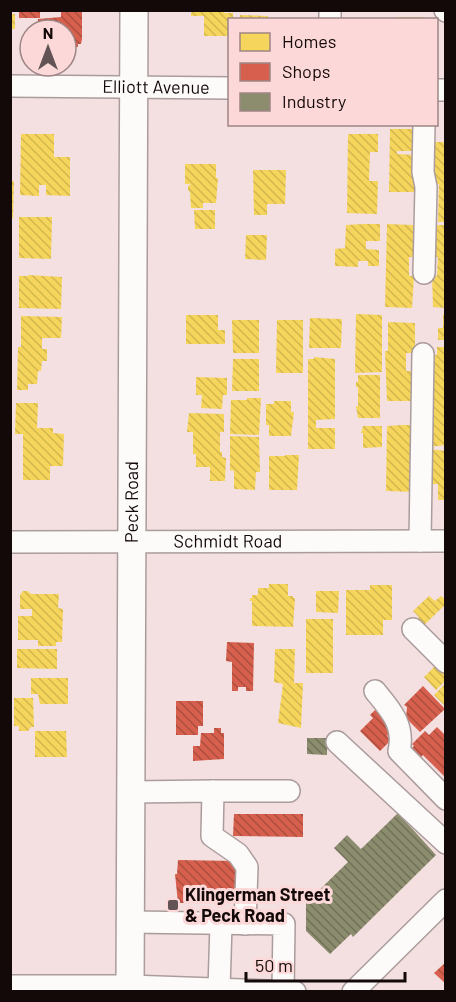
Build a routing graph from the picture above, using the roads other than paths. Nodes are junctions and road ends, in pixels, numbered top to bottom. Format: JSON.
{"nodes":[{"id":1,"x":134,"y":10,"type":"edge"},
{"id":2,"x":10,"y":86,"type":"edge"},
{"id":3,"x":133,"y":87,"type":"junction"},
{"id":4,"x":228,"y":88,"type":"edge"},
{"id":5,"x":424,"y":126,"type":"edge"},
{"id":6,"x":424,"y":273,"type":"dead end"},
{"id":7,"x":423,"y":354,"type":"dead end"},
{"id":8,"x":420,"y":541,"type":"junction"},
{"id":9,"x":446,"y":541,"type":"edge"},
{"id":10,"x":10,"y":542,"type":"edge"},
{"id":11,"x":132,"y":543,"type":"junction"},
{"id":12,"x":413,"y":629,"type":"dead end"},
{"id":13,"x":446,"y":662,"type":"edge"},
{"id":14,"x":375,"y":691,"type":"dead end"},
{"id":15,"x":337,"y":742,"type":"dead end"},
{"id":16,"x":213,"y":791,"type":"junction"},
{"id":17,"x":289,"y":791,"type":"dead end"},
{"id":18,"x":130,"y":792,"type":"junction"},
{"id":19,"x":446,"y":799,"type":"edge"},
{"id":20,"x":446,"y":843,"type":"edge"},
{"id":21,"x":446,"y":900,"type":"edge"},
{"id":22,"x":130,"y":922,"type":"junction"},
{"id":23,"x":221,"y":924,"type":"junction"},
{"id":24,"x":245,"y":924,"type":"junction"},
{"id":25,"x":14,"y":988,"type":"edge"},
{"id":26,"x":130,"y":989,"type":"edge"},
{"id":27,"x":219,"y":989,"type":"junction"},
{"id":28,"x":283,"y":991,"type":"edge"},
{"id":29,"x":295,"y":992,"type":"edge"},
{"id":30,"x":353,"y":992,"type":"edge"}],
"edges":[{"from":1,"to":3,"type":"main road","name":"Peck Road"},
{"from":2,"to":3,"type":"street","name":"Elliott Avenue"},
{"from":3,"to":4,"type":"street","name":"Elliott Avenue"},
{"from":3,"to":11,"type":"main road","name":"Peck Road"},
{"from":5,"to":6,"type":"street"},
{"from":7,"to":8,"type":"street"},
{"from":8,"to":9,"type":"street","name":"Schmidt Road"},
{"from":8,"to":11,"type":"street","name":"Schmidt Road"},
{"from":10,"to":11,"type":"street","name":"Schmidt Road"},
{"from":11,"to":18,"type":"main road","name":"Peck Road"},
{"from":12,"to":13,"type":"street"},
{"from":14,"to":19,"type":"street"},
{"from":15,"to":20,"type":"street"},
{"from":16,"to":17,"type":"street"},
{"from":16,"to":18,"type":"street"},
{"from":16,"to":24,"type":"street"},
{"from":18,"to":22,"type":"main road","name":"Peck Road"},
{"from":21,"to":30,"type":"street"},
{"from":22,"to":23,"type":"street"},
{"from":22,"to":26,"type":"main road","name":"Peck Road"},
{"from":23,"to":24,"type":"street"},
{"from":23,"to":27,"type":"street"},
{"from":24,"to":28,"type":"street"},
{"from":25,"to":26,"type":"street"},
{"from":26,"to":27,"type":"street"},
{"from":27,"to":28,"type":"street"},
{"from":28,"to":29,"type":"street"}]}
